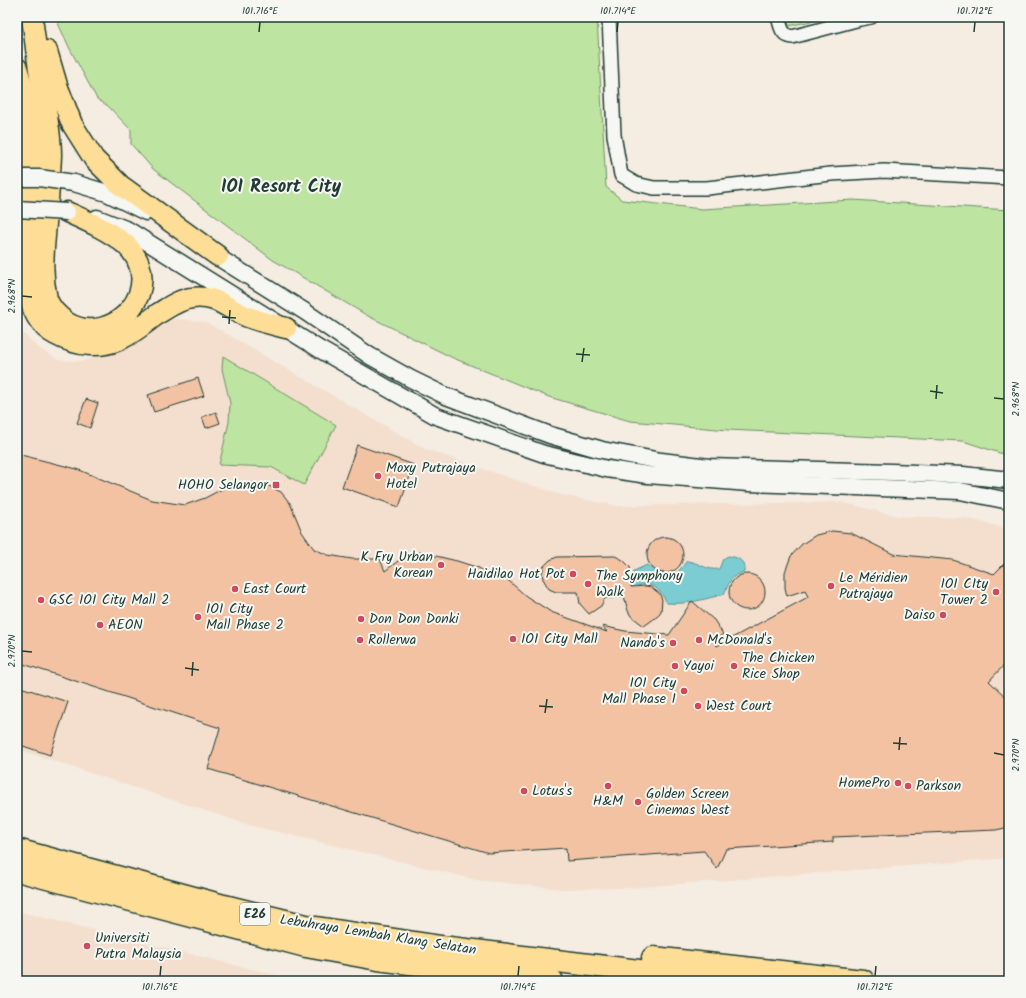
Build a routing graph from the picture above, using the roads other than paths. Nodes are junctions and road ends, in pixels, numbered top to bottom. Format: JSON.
{"nodes":[{"id":1,"x":32,"y":17,"type":"edge"},
{"id":2,"x":36,"y":17,"type":"edge"},
{"id":3,"x":608,"y":17,"type":"edge"},
{"id":4,"x":778,"y":17,"type":"edge"},
{"id":5,"x":871,"y":17,"type":"edge"},
{"id":6,"x":17,"y":68,"type":"edge"},
{"id":7,"x":17,"y":178,"type":"edge"},
{"id":8,"x":1009,"y":178,"type":"edge"},
{"id":9,"x":17,"y":209,"type":"edge"},
{"id":10,"x":67,"y":212,"type":"junction"},
{"id":11,"x":218,"y":256,"type":"junction"},
{"id":12,"x":286,"y":328,"type":"junction"},
{"id":13,"x":1009,"y":480,"type":"edge"},
{"id":14,"x":1009,"y":501,"type":"edge"},
{"id":15,"x":17,"y":850,"type":"edge"},
{"id":16,"x":17,"y":870,"type":"edge"},
{"id":17,"x":62,"y":883,"type":"junction"},
{"id":18,"x":17,"y":887,"type":"edge"},
{"id":19,"x":498,"y":954,"type":"junction"},
{"id":20,"x":439,"y":967,"type":"junction"},
{"id":21,"x":473,"y":981,"type":"edge"},
{"id":22,"x":552,"y":981,"type":"edge"},
{"id":23,"x":722,"y":981,"type":"edge"},
{"id":24,"x":863,"y":981,"type":"edge"}],
"edges":[{"from":1,"to":10,"type":"main road"},
{"from":2,"to":11,"type":"main road"},
{"from":3,"to":8,"type":"street"},
{"from":4,"to":5,"type":"street"},
{"from":6,"to":12,"type":"main road"},
{"from":7,"to":11,"type":"street","bridge":true},
{"from":9,"to":10,"type":"street","bridge":true},
{"from":10,"to":12,"type":"street"},
{"from":11,"to":13,"type":"street"},
{"from":12,"to":14,"type":"street"},
{"from":15,"to":19,"type":"highway","name":"Lebuhraya Lembah Klang Selatan","number":"E26"},
{"from":16,"to":17,"type":"highway","name":"Lebuhraya Lembah Klang Selatan","number":"E26"},
{"from":17,"to":18,"type":"highway"},
{"from":17,"to":20,"type":"highway","name":"Lebuhraya Lembah Klang Selatan","number":"E26"},
{"from":19,"to":23,"type":"highway","name":"Lebuhraya Lembah Klang Selatan","number":"E26"},
{"from":19,"to":24,"type":"highway"},
{"from":20,"to":21,"type":"highway"},
{"from":20,"to":22,"type":"highway","name":"Lebuhraya Lembah Klang Selatan","number":"E26"}]}
